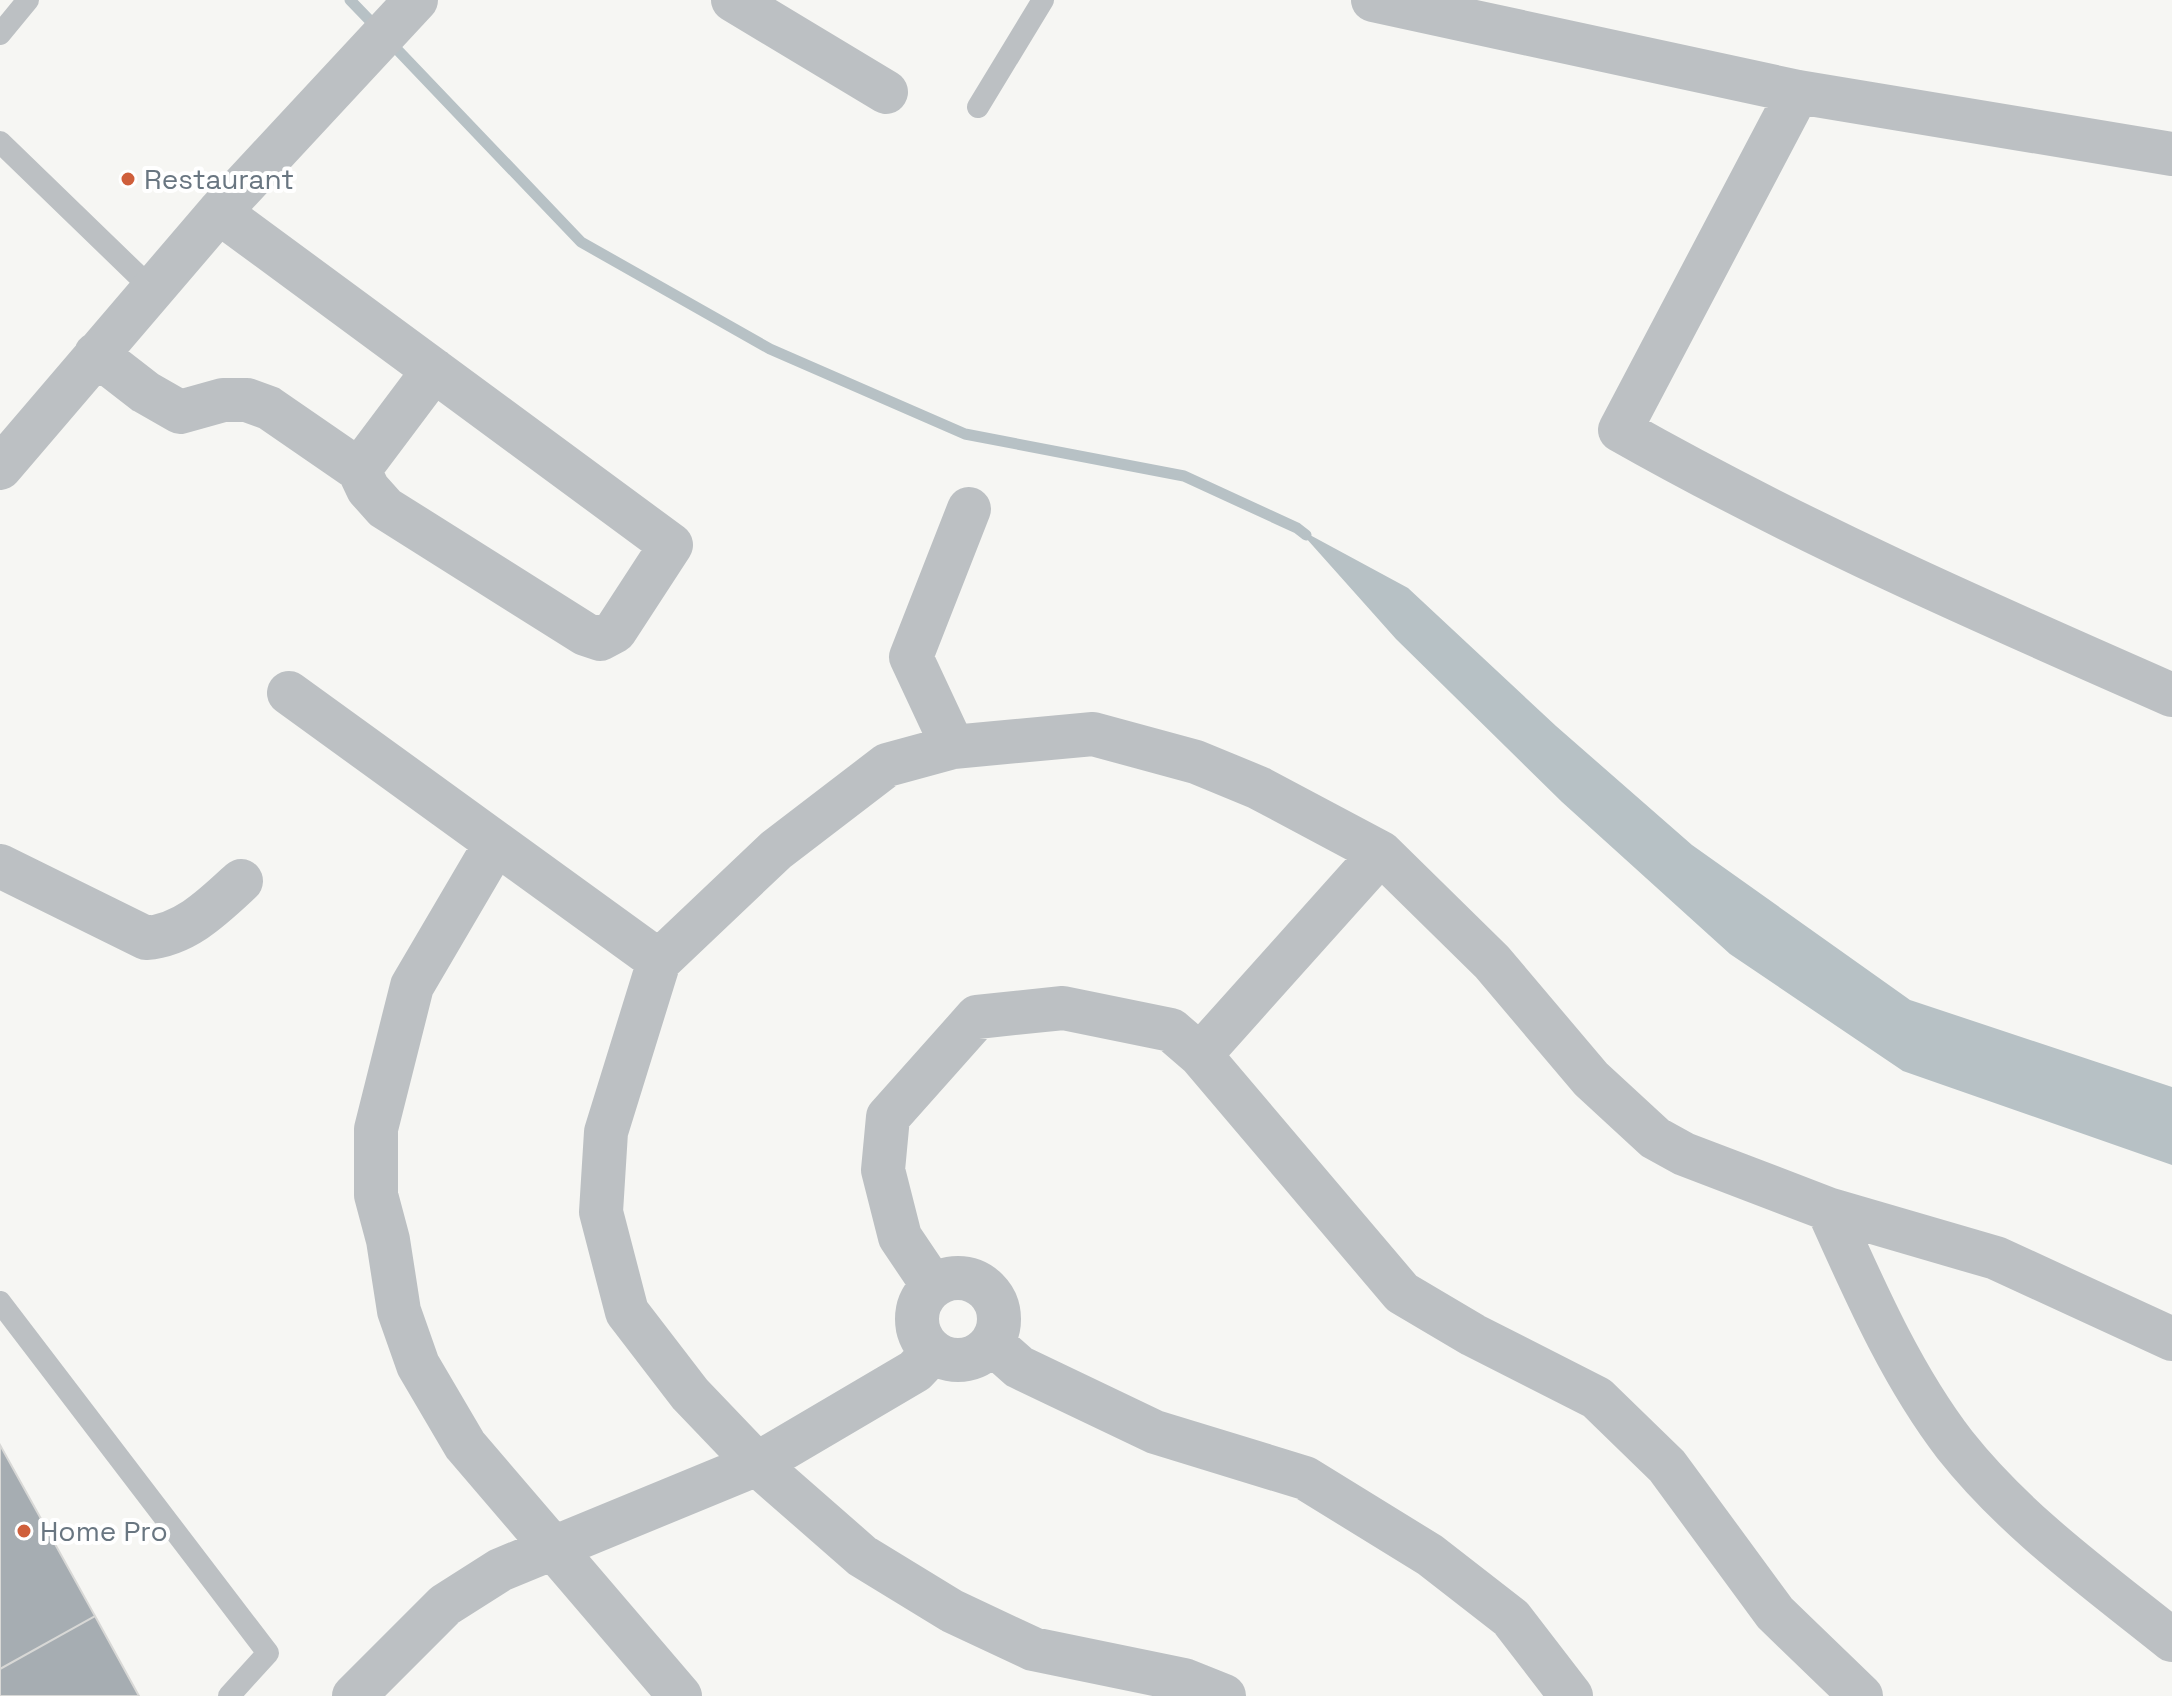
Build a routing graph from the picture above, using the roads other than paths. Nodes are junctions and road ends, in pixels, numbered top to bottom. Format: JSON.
{"nodes":[{"id":1,"x":28,"y":0,"type":"edge"},
{"id":2,"x":416,"y":0,"type":"edge"},
{"id":3,"x":733,"y":0,"type":"edge"},
{"id":4,"x":1043,"y":0,"type":"edge"},
{"id":5,"x":1373,"y":0,"type":"edge"},
{"id":6,"x":0,"y":34,"type":"edge"},
{"id":7,"x":886,"y":92,"type":"dead end"},
{"id":8,"x":1798,"y":92,"type":"junction"},
{"id":9,"x":978,"y":107,"type":"dead end"},
{"id":10,"x":0,"y":142,"type":"edge"},
{"id":11,"x":2172,"y":154,"type":"edge"},
{"id":12,"x":219,"y":212,"type":"junction"},
{"id":13,"x":152,"y":289,"type":"junction"},
{"id":14,"x":96,"y":354,"type":"junction"},
{"id":15,"x":434,"y":370,"type":"junction"},
{"id":16,"x":0,"y":468,"type":"edge"},
{"id":17,"x":359,"y":470,"type":"junction"},
{"id":18,"x":969,"y":509,"type":"dead end"},
{"id":19,"x":289,"y":693,"type":"dead end"},
{"id":20,"x":2172,"y":695,"type":"edge"},
{"id":21,"x":953,"y":747,"type":"junction"},
{"id":22,"x":496,"y":843,"type":"junction"},
{"id":23,"x":1381,"y":853,"type":"junction"},
{"id":24,"x":0,"y":866,"type":"edge"},
{"id":25,"x":241,"y":881,"type":"dead end"},
{"id":26,"x":659,"y":961,"type":"junction"},
{"id":27,"x":1200,"y":1055,"type":"junction"},
{"id":28,"x":1828,"y":1209,"type":"junction"},
{"id":29,"x":933,"y":1286,"type":"junction"},
{"id":30,"x":0,"y":1302,"type":"edge"},
{"id":31,"x":2172,"y":1339,"type":"edge"},
{"id":32,"x":992,"y":1343,"type":"junction"},
{"id":33,"x":933,"y":1352,"type":"junction"},
{"id":34,"x":757,"y":1464,"type":"junction"},
{"id":35,"x":553,"y":1548,"type":"junction"},
{"id":36,"x":2172,"y":1640,"type":"edge"},
{"id":37,"x":229,"y":1696,"type":"edge"},
{"id":38,"x":354,"y":1696,"type":"edge"},
{"id":39,"x":680,"y":1696,"type":"edge"},
{"id":40,"x":1224,"y":1696,"type":"edge"},
{"id":41,"x":1571,"y":1696,"type":"edge"},
{"id":42,"x":1861,"y":1696,"type":"edge"}],
"edges":[{"from":1,"to":6,"type":"lane"},
{"from":2,"to":12,"type":"street"},
{"from":3,"to":7,"type":"street"},
{"from":4,"to":9,"type":"lane"},
{"from":5,"to":8,"type":"street"},
{"from":8,"to":11,"type":"street"},
{"from":8,"to":20,"type":"street"},
{"from":10,"to":13,"type":"lane"},
{"from":12,"to":13,"type":"street"},
{"from":12,"to":15,"type":"street"},
{"from":13,"to":14,"type":"street"},
{"from":14,"to":16,"type":"street"},
{"from":14,"to":17,"type":"street"},
{"from":15,"to":17,"type":"street"},
{"from":15,"to":17,"type":"street"},
{"from":18,"to":21,"type":"street"},
{"from":19,"to":22,"type":"street"},
{"from":21,"to":23,"type":"street"},
{"from":21,"to":26,"type":"street"},
{"from":22,"to":26,"type":"street"},
{"from":22,"to":35,"type":"street"},
{"from":23,"to":27,"type":"street"},
{"from":23,"to":28,"type":"street"},
{"from":24,"to":25,"type":"street"},
{"from":26,"to":34,"type":"street"},
{"from":27,"to":29,"type":"street"},
{"from":27,"to":42,"type":"street"},
{"from":28,"to":31,"type":"street"},
{"from":28,"to":36,"type":"street"},
{"from":29,"to":32,"type":"street"},
{"from":29,"to":33,"type":"street"},
{"from":30,"to":37,"type":"lane"},
{"from":32,"to":33,"type":"street"},
{"from":32,"to":41,"type":"street"},
{"from":33,"to":34,"type":"street"},
{"from":34,"to":35,"type":"street"},
{"from":34,"to":40,"type":"street"},
{"from":35,"to":38,"type":"street"},
{"from":35,"to":39,"type":"street"}]}
